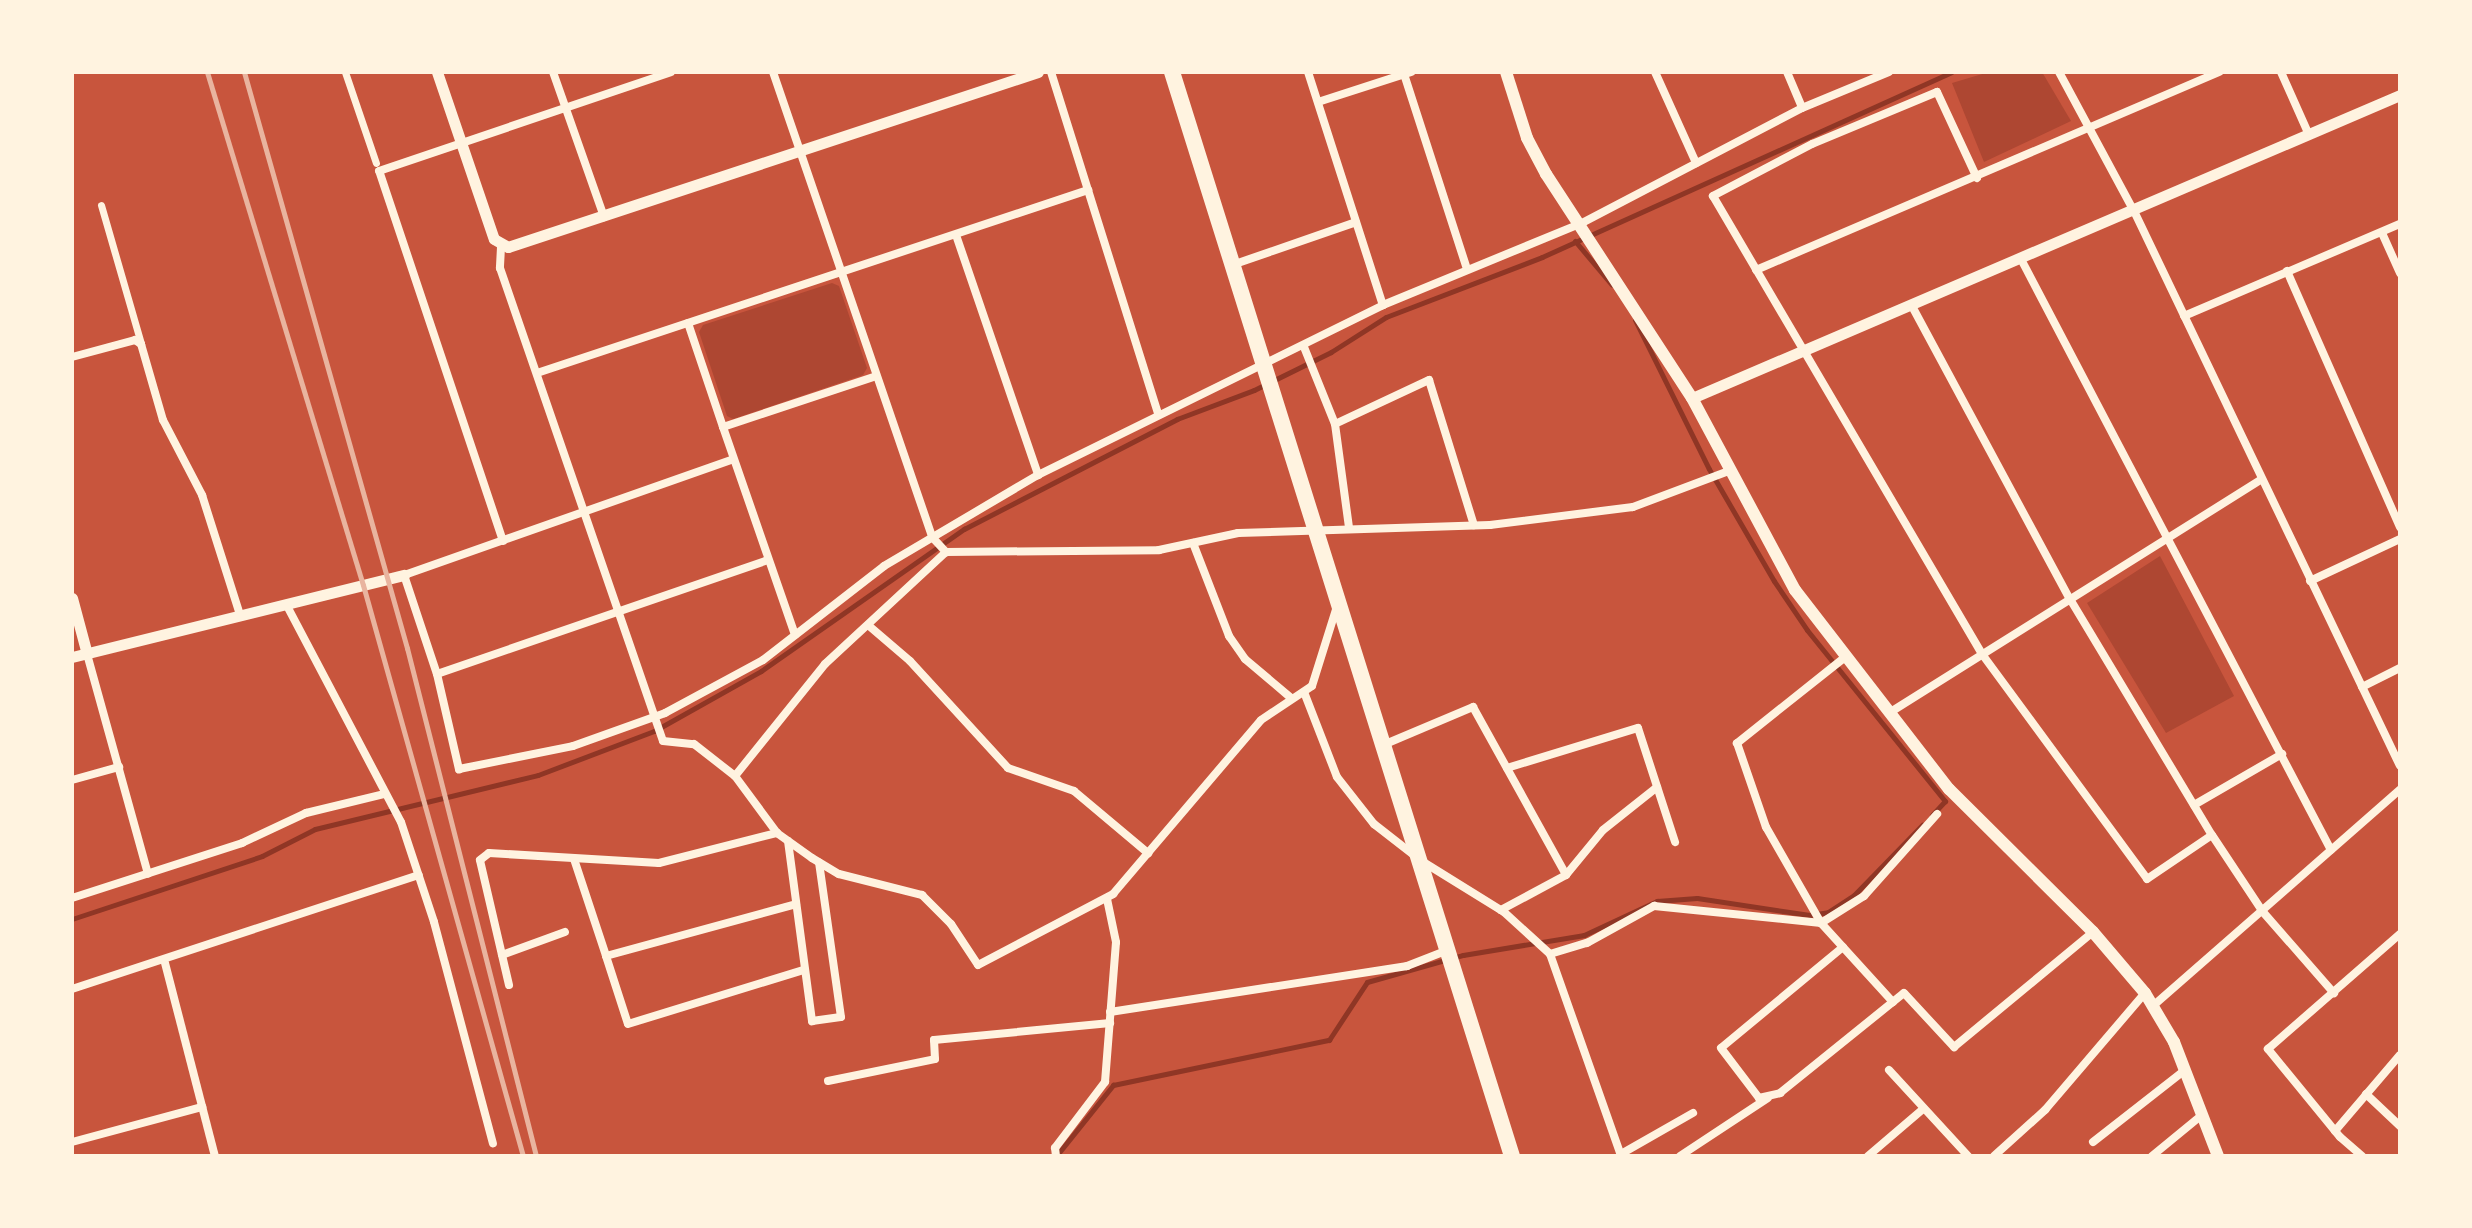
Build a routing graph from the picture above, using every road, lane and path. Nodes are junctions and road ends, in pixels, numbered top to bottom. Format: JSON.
{"nodes":[{"id":1,"x":345,"y":72,"type":"edge"},
{"id":2,"x":437,"y":72,"type":"edge"},
{"id":3,"x":553,"y":72,"type":"edge"},
{"id":4,"x":671,"y":72,"type":"edge"},
{"id":5,"x":773,"y":72,"type":"edge"},
{"id":6,"x":1038,"y":72,"type":"edge"},
{"id":7,"x":1051,"y":72,"type":"edge"},
{"id":8,"x":1172,"y":72,"type":"edge"},
{"id":9,"x":1308,"y":72,"type":"edge"},
{"id":10,"x":1506,"y":72,"type":"edge"},
{"id":11,"x":1655,"y":72,"type":"edge"},
{"id":12,"x":1787,"y":72,"type":"edge"},
{"id":13,"x":1889,"y":72,"type":"edge"},
{"id":14,"x":2059,"y":72,"type":"edge"},
{"id":15,"x":2219,"y":72,"type":"edge"},
{"id":16,"x":2281,"y":72,"type":"edge"},
{"id":17,"x":1408,"y":73,"type":"edge"},
{"id":18,"x":2400,"y":95,"type":"edge"},
{"id":19,"x":1318,"y":102,"type":"junction"},
{"id":20,"x":566,"y":107,"type":"junction"},
{"id":21,"x":1802,"y":108,"type":"junction"},
{"id":22,"x":2091,"y":129,"type":"junction"},
{"id":23,"x":2309,"y":135,"type":"junction"},
{"id":24,"x":462,"y":144,"type":"junction"},
{"id":25,"x":800,"y":153,"type":"junction"},
{"id":26,"x":376,"y":163,"type":"dead end"},
{"id":27,"x":1696,"y":163,"type":"junction"},
{"id":28,"x":1977,"y":178,"type":"junction"},
{"id":29,"x":1088,"y":190,"type":"junction"},
{"id":30,"x":101,"y":205,"type":"dead end"},
{"id":31,"x":2134,"y":211,"type":"junction"},
{"id":32,"x":604,"y":217,"type":"junction"},
{"id":33,"x":1356,"y":222,"type":"junction"},
{"id":34,"x":2400,"y":224,"type":"edge"},
{"id":35,"x":1583,"y":227,"type":"junction"},
{"id":36,"x":2382,"y":233,"type":"junction"},
{"id":37,"x":956,"y":235,"type":"junction"},
{"id":38,"x":501,"y":247,"type":"junction"},
{"id":39,"x":2022,"y":261,"type":"junction"},
{"id":40,"x":1235,"y":264,"type":"junction"},
{"id":41,"x":1466,"y":266,"type":"junction"},
{"id":42,"x":1756,"y":270,"type":"junction"},
{"id":43,"x":2287,"y":271,"type":"junction"},
{"id":44,"x":840,"y":273,"type":"junction"},
{"id":45,"x":2400,"y":273,"type":"edge"},
{"id":46,"x":1383,"y":305,"type":"junction"},
{"id":47,"x":1913,"y":308,"type":"junction"},
{"id":48,"x":2184,"y":316,"type":"junction"},
{"id":49,"x":688,"y":323,"type":"junction"},
{"id":50,"x":141,"y":344,"type":"junction"},
{"id":51,"x":1304,"y":347,"type":"junction"},
{"id":52,"x":1806,"y":354,"type":"junction"},
{"id":53,"x":72,"y":357,"type":"edge"},
{"id":54,"x":1268,"y":367,"type":"junction"},
{"id":55,"x":537,"y":373,"type":"junction"},
{"id":56,"x":876,"y":376,"type":"junction"},
{"id":57,"x":1692,"y":398,"type":"junction"},
{"id":58,"x":1158,"y":413,"type":"junction"},
{"id":59,"x":1335,"y":424,"type":"junction"},
{"id":60,"x":723,"y":427,"type":"junction"},
{"id":61,"x":731,"y":460,"type":"junction"},
{"id":62,"x":1729,"y":471,"type":"junction"},
{"id":63,"x":1038,"y":475,"type":"junction"},
{"id":64,"x":2262,"y":479,"type":"junction"},
{"id":65,"x":583,"y":513,"type":"junction"},
{"id":66,"x":1474,"y":525,"type":"junction"},
{"id":67,"x":2400,"y":527,"type":"edge"},
{"id":68,"x":1349,"y":528,"type":"junction"},
{"id":69,"x":1315,"y":529,"type":"junction"},
{"id":70,"x":932,"y":537,"type":"junction"},
{"id":71,"x":2400,"y":539,"type":"edge"},
{"id":72,"x":2164,"y":540,"type":"junction"},
{"id":73,"x":503,"y":541,"type":"junction"},
{"id":74,"x":1193,"y":543,"type":"junction"},
{"id":75,"x":946,"y":552,"type":"junction"},
{"id":76,"x":768,"y":560,"type":"junction"},
{"id":77,"x":404,"y":575,"type":"junction"},
{"id":78,"x":2310,"y":581,"type":"junction"},
{"id":79,"x":72,"y":598,"type":"edge"},
{"id":80,"x":2070,"y":599,"type":"junction"},
{"id":81,"x":1337,"y":603,"type":"junction"},
{"id":82,"x":286,"y":604,"type":"junction"},
{"id":83,"x":617,"y":611,"type":"junction"},
{"id":84,"x":240,"y":615,"type":"junction"},
{"id":85,"x":868,"y":625,"type":"junction"},
{"id":86,"x":795,"y":635,"type":"junction"},
{"id":87,"x":87,"y":654,"type":"junction"},
{"id":88,"x":1982,"y":654,"type":"junction"},
{"id":89,"x":72,"y":657,"type":"edge"},
{"id":90,"x":1844,"y":658,"type":"junction"},
{"id":91,"x":2400,"y":668,"type":"edge"},
{"id":92,"x":437,"y":674,"type":"junction"},
{"id":93,"x":2362,"y":687,"type":"junction"},
{"id":94,"x":1304,"y":692,"type":"junction"},
{"id":95,"x":1290,"y":697,"type":"junction"},
{"id":96,"x":1889,"y":713,"type":"junction"},
{"id":97,"x":654,"y":721,"type":"junction"},
{"id":98,"x":1383,"y":745,"type":"junction"},
{"id":99,"x":2282,"y":754,"type":"junction"},
{"id":100,"x":2400,"y":766,"type":"edge"},
{"id":101,"x":119,"y":767,"type":"junction"},
{"id":102,"x":1507,"y":768,"type":"junction"},
{"id":103,"x":735,"y":776,"type":"junction"},
{"id":104,"x":72,"y":780,"type":"edge"},
{"id":105,"x":1657,"y":787,"type":"junction"},
{"id":106,"x":2400,"y":790,"type":"edge"},
{"id":107,"x":386,"y":797,"type":"junction"},
{"id":108,"x":2194,"y":805,"type":"junction"},
{"id":109,"x":1937,"y":814,"type":"dead end"},
{"id":110,"x":777,"y":833,"type":"junction"},
{"id":111,"x":2212,"y":835,"type":"junction"},
{"id":112,"x":788,"y":841,"type":"junction"},
{"id":113,"x":1675,"y":842,"type":"dead end"},
{"id":114,"x":2331,"y":850,"type":"junction"},
{"id":115,"x":1148,"y":853,"type":"junction"},
{"id":116,"x":574,"y":859,"type":"junction"},
{"id":117,"x":1420,"y":860,"type":"junction"},
{"id":118,"x":819,"y":863,"type":"junction"},
{"id":119,"x":148,"y":874,"type":"junction"},
{"id":120,"x":419,"y":875,"type":"junction"},
{"id":121,"x":1566,"y":875,"type":"junction"},
{"id":122,"x":72,"y":898,"type":"edge"},
{"id":123,"x":1107,"y":899,"type":"junction"},
{"id":124,"x":796,"y":904,"type":"junction"},
{"id":125,"x":1501,"y":910,"type":"junction"},
{"id":126,"x":2263,"y":912,"type":"junction"},
{"id":127,"x":1821,"y":923,"type":"junction"},
{"id":128,"x":565,"y":932,"type":"dead end"},
{"id":129,"x":2093,"y":932,"type":"junction"},
{"id":130,"x":2400,"y":934,"type":"edge"},
{"id":131,"x":2396,"y":944,"type":"edge"},
{"id":132,"x":1843,"y":947,"type":"junction"},
{"id":133,"x":1448,"y":949,"type":"junction"},
{"id":134,"x":1550,"y":954,"type":"junction"},
{"id":135,"x":502,"y":955,"type":"junction"},
{"id":136,"x":606,"y":956,"type":"junction"},
{"id":137,"x":165,"y":963,"type":"junction"},
{"id":138,"x":804,"y":970,"type":"junction"},
{"id":139,"x":509,"y":985,"type":"dead end"},
{"id":140,"x":72,"y":989,"type":"edge"},
{"id":141,"x":2145,"y":993,"type":"junction"},
{"id":142,"x":2334,"y":993,"type":"junction"},
{"id":143,"x":1893,"y":1002,"type":"junction"},
{"id":144,"x":2154,"y":1005,"type":"junction"},
{"id":145,"x":1110,"y":1012,"type":"junction"},
{"id":146,"x":1110,"y":1023,"type":"junction"},
{"id":147,"x":2400,"y":1055,"type":"edge"},
{"id":148,"x":1889,"y":1070,"type":"dead end"},
{"id":149,"x":2185,"y":1070,"type":"junction"},
{"id":150,"x":828,"y":1081,"type":"dead end"},
{"id":151,"x":2366,"y":1094,"type":"junction"},
{"id":152,"x":1771,"y":1095,"type":"junction"},
{"id":153,"x":202,"y":1107,"type":"junction"},
{"id":154,"x":1923,"y":1109,"type":"junction"},
{"id":155,"x":1693,"y":1113,"type":"dead end"},
{"id":156,"x":2202,"y":1115,"type":"junction"},
{"id":157,"x":2400,"y":1126,"type":"edge"},
{"id":158,"x":2335,"y":1131,"type":"junction"},
{"id":159,"x":72,"y":1142,"type":"edge"},
{"id":160,"x":2093,"y":1142,"type":"dead end"},
{"id":161,"x":493,"y":1143,"type":"dead end"},
{"id":162,"x":1056,"y":1152,"type":"edge"},
{"id":163,"x":1621,"y":1155,"type":"edge"},
{"id":164,"x":215,"y":1156,"type":"edge"},
{"id":165,"x":1047,"y":1156,"type":"edge"},
{"id":166,"x":1512,"y":1156,"type":"edge"},
{"id":167,"x":1680,"y":1156,"type":"edge"},
{"id":168,"x":1868,"y":1156,"type":"edge"},
{"id":169,"x":1968,"y":1156,"type":"edge"},
{"id":170,"x":1994,"y":1156,"type":"edge"},
{"id":171,"x":2152,"y":1156,"type":"edge"},
{"id":172,"x":2218,"y":1156,"type":"edge"},
{"id":173,"x":2362,"y":1156,"type":"edge"}],
"edges":[{"from":1,"to":26,"type":"street"},
{"from":2,"to":24,"type":"street"},
{"from":3,"to":20,"type":"street"},
{"from":4,"to":20,"type":"street"},
{"from":5,"to":25,"type":"street"},
{"from":6,"to":25,"type":"street"},
{"from":7,"to":29,"type":"street"},
{"from":8,"to":40,"type":"highway"},
{"from":9,"to":19,"type":"street"},
{"from":10,"to":35,"type":"main road"},
{"from":11,"to":27,"type":"street"},
{"from":12,"to":21,"type":"street"},
{"from":13,"to":21,"type":"street"},
{"from":14,"to":22,"type":"street"},
{"from":15,"to":22,"type":"street"},
{"from":16,"to":23,"type":"street"},
{"from":17,"to":19,"type":"street"},
{"from":17,"to":41,"type":"street"},
{"from":18,"to":23,"type":"street"},
{"from":19,"to":33,"type":"street"},
{"from":20,"to":24,"type":"street"},
{"from":20,"to":32,"type":"street"},
{"from":21,"to":27,"type":"street"},
{"from":22,"to":28,"type":"street"},
{"from":22,"to":31,"type":"street"},
{"from":23,"to":31,"type":"street"},
{"from":24,"to":38,"type":"street"},
{"from":24,"to":73,"type":"street"},
{"from":25,"to":32,"type":"street"},
{"from":25,"to":44,"type":"street"},
{"from":27,"to":35,"type":"street"},
{"from":28,"to":42,"type":"street"},
{"from":28,"to":42,"type":"street"},
{"from":29,"to":37,"type":"street"},
{"from":29,"to":58,"type":"street"},
{"from":30,"to":50,"type":"street"},
{"from":31,"to":39,"type":"street"},
{"from":31,"to":48,"type":"street"},
{"from":32,"to":38,"type":"street"},
{"from":33,"to":40,"type":"street"},
{"from":33,"to":46,"type":"street"},
{"from":34,"to":36,"type":"street"},
{"from":35,"to":41,"type":"street"},
{"from":35,"to":57,"type":"main road"},
{"from":36,"to":43,"type":"street"},
{"from":36,"to":45,"type":"street"},
{"from":37,"to":44,"type":"street"},
{"from":37,"to":63,"type":"street"},
{"from":38,"to":55,"type":"street"},
{"from":39,"to":47,"type":"street"},
{"from":39,"to":72,"type":"street"},
{"from":40,"to":54,"type":"highway"},
{"from":41,"to":46,"type":"street"},
{"from":42,"to":52,"type":"street"},
{"from":43,"to":48,"type":"street"},
{"from":43,"to":67,"type":"street"},
{"from":44,"to":49,"type":"street"},
{"from":44,"to":56,"type":"street"},
{"from":46,"to":51,"type":"street"},
{"from":47,"to":52,"type":"street"},
{"from":47,"to":80,"type":"street"},
{"from":48,"to":64,"type":"street"},
{"from":49,"to":55,"type":"street"},
{"from":49,"to":60,"type":"street"},
{"from":50,"to":53,"type":"street"},
{"from":50,"to":84,"type":"street"},
{"from":51,"to":54,"type":"street"},
{"from":51,"to":59,"type":"street"},
{"from":52,"to":57,"type":"street"},
{"from":52,"to":88,"type":"street"},
{"from":54,"to":58,"type":"street"},
{"from":54,"to":69,"type":"highway"},
{"from":55,"to":65,"type":"street"},
{"from":56,"to":60,"type":"street"},
{"from":56,"to":70,"type":"street"},
{"from":57,"to":62,"type":"main road"},
{"from":58,"to":63,"type":"street"},
{"from":59,"to":66,"type":"street"},
{"from":59,"to":68,"type":"street"},
{"from":60,"to":61,"type":"street"},
{"from":61,"to":65,"type":"street"},
{"from":61,"to":76,"type":"street"},
{"from":62,"to":66,"type":"street"},
{"from":62,"to":90,"type":"main road"},
{"from":63,"to":70,"type":"street"},
{"from":64,"to":72,"type":"street"},
{"from":64,"to":78,"type":"street"},
{"from":65,"to":73,"type":"street"},
{"from":65,"to":83,"type":"street"},
{"from":66,"to":68,"type":"street"},
{"from":68,"to":69,"type":"street"},
{"from":69,"to":74,"type":"street"},
{"from":69,"to":81,"type":"highway"},
{"from":70,"to":75,"type":"street"},
{"from":70,"to":86,"type":"street"},
{"from":71,"to":78,"type":"street"},
{"from":72,"to":80,"type":"street"},
{"from":72,"to":99,"type":"street"},
{"from":73,"to":77,"type":"street"},
{"from":74,"to":75,"type":"street"},
{"from":74,"to":95,"type":"street"},
{"from":75,"to":85,"type":"street"},
{"from":76,"to":83,"type":"street"},
{"from":76,"to":86,"type":"street"},
{"from":77,"to":82,"type":"street"},
{"from":77,"to":92,"type":"street"},
{"from":78,"to":93,"type":"street"},
{"from":79,"to":87,"type":"street"},
{"from":80,"to":88,"type":"street"},
{"from":80,"to":108,"type":"street"},
{"from":81,"to":94,"type":"street"},
{"from":81,"to":98,"type":"highway"},
{"from":82,"to":84,"type":"street"},
{"from":82,"to":107,"type":"street"},
{"from":83,"to":92,"type":"street"},
{"from":83,"to":97,"type":"street"},
{"from":84,"to":87,"type":"street"},
{"from":85,"to":103,"type":"street"},
{"from":85,"to":115,"type":"street"},
{"from":86,"to":97,"type":"street"},
{"from":87,"to":89,"type":"street"},
{"from":87,"to":101,"type":"street"},
{"from":88,"to":96,"type":"street"},
{"from":88,"to":111,"type":"street"},
{"from":90,"to":96,"type":"main road"},
{"from":90,"to":127,"type":"street"},
{"from":91,"to":93,"type":"street"},
{"from":92,"to":97,"type":"street"},
{"from":93,"to":100,"type":"street"},
{"from":94,"to":95,"type":"street"},
{"from":94,"to":117,"type":"street"},
{"from":95,"to":115,"type":"street"},
{"from":96,"to":129,"type":"main road"},
{"from":97,"to":103,"type":"street"},
{"from":98,"to":102,"type":"street"},
{"from":98,"to":117,"type":"highway"},
{"from":99,"to":108,"type":"street"},
{"from":99,"to":114,"type":"street"},
{"from":101,"to":104,"type":"street"},
{"from":101,"to":119,"type":"street"},
{"from":102,"to":105,"type":"street"},
{"from":102,"to":121,"type":"street"},
{"from":103,"to":110,"type":"street"},
{"from":105,"to":113,"type":"street"},
{"from":105,"to":121,"type":"street"},
{"from":106,"to":114,"type":"street"},
{"from":107,"to":119,"type":"street"},
{"from":107,"to":120,"type":"street"},
{"from":108,"to":111,"type":"street"},
{"from":109,"to":127,"type":"street"},
{"from":110,"to":112,"type":"street"},
{"from":110,"to":116,"type":"street"},
{"from":111,"to":126,"type":"street"},
{"from":112,"to":118,"type":"street"},
{"from":112,"to":124,"type":"street"},
{"from":114,"to":126,"type":"street"},
{"from":115,"to":123,"type":"street"},
{"from":116,"to":135,"type":"street"},
{"from":116,"to":136,"type":"street"},
{"from":117,"to":125,"type":"street"},
{"from":117,"to":133,"type":"highway"},
{"from":118,"to":123,"type":"street"},
{"from":118,"to":138,"type":"street"},
{"from":119,"to":122,"type":"street"},
{"from":120,"to":137,"type":"street"},
{"from":120,"to":161,"type":"street"},
{"from":121,"to":125,"type":"street"},
{"from":123,"to":145,"type":"street"},
{"from":124,"to":136,"type":"street"},
{"from":124,"to":138,"type":"street"},
{"from":125,"to":134,"type":"street"},
{"from":126,"to":142,"type":"street"},
{"from":126,"to":144,"type":"street"},
{"from":127,"to":132,"type":"street"},
{"from":127,"to":134,"type":"street"},
{"from":128,"to":135,"type":"street"},
{"from":129,"to":141,"type":"main road"},
{"from":129,"to":143,"type":"street"},
{"from":130,"to":131,"type":"street"},
{"from":131,"to":142,"type":"street"},
{"from":132,"to":143,"type":"street"},
{"from":132,"to":152,"type":"street"},
{"from":133,"to":145,"type":"street"},
{"from":133,"to":166,"type":"highway"},
{"from":134,"to":163,"type":"street"},
{"from":135,"to":139,"type":"street"},
{"from":136,"to":138,"type":"street"},
{"from":137,"to":140,"type":"street"},
{"from":137,"to":153,"type":"street"},
{"from":141,"to":144,"type":"main road"},
{"from":141,"to":170,"type":"street"},
{"from":142,"to":158,"type":"street"},
{"from":143,"to":152,"type":"street"},
{"from":144,"to":149,"type":"main road"},
{"from":145,"to":146,"type":"street"},
{"from":146,"to":150,"type":"street"},
{"from":146,"to":162,"type":"street"},
{"from":147,"to":151,"type":"street"},
{"from":148,"to":154,"type":"street"},
{"from":149,"to":156,"type":"main road"},
{"from":149,"to":160,"type":"street"},
{"from":151,"to":157,"type":"street"},
{"from":151,"to":158,"type":"street"},
{"from":152,"to":167,"type":"street"},
{"from":153,"to":159,"type":"street"},
{"from":153,"to":164,"type":"street"},
{"from":154,"to":168,"type":"street"},
{"from":154,"to":169,"type":"street"},
{"from":155,"to":163,"type":"street"},
{"from":156,"to":171,"type":"street"},
{"from":156,"to":172,"type":"main road"},
{"from":158,"to":173,"type":"street"},
{"from":162,"to":165,"type":"street"}]}
